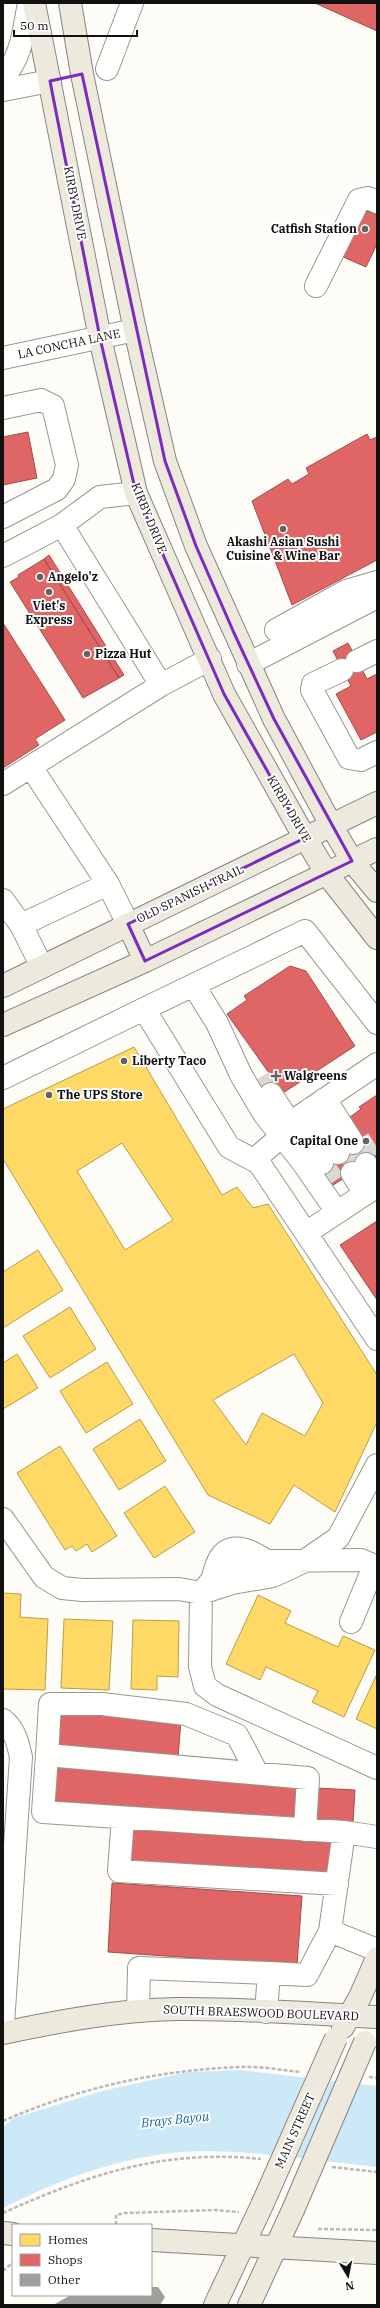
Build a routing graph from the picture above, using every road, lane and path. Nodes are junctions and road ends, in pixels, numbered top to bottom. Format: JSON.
{"nodes":[{"id":1,"x":29,"y":3,"type":"edge"},
{"id":2,"x":34,"y":3,"type":"edge"},
{"id":3,"x":70,"y":3,"type":"edge"},
{"id":4,"x":132,"y":3,"type":"edge"},
{"id":5,"x":82,"y":74,"type":"junction"},
{"id":6,"x":3,"y":78,"type":"edge"},
{"id":7,"x":50,"y":81,"type":"junction"},
{"id":8,"x":3,"y":90,"type":"edge"},
{"id":9,"x":377,"y":202,"type":"edge"},
{"id":10,"x":316,"y":286,"type":"dead end"},
{"id":11,"x":135,"y":330,"type":"junction"},
{"id":12,"x":100,"y":338,"type":"junction"},
{"id":13,"x":3,"y":358,"type":"edge"},
{"id":14,"x":3,"y":408,"type":"edge"},
{"id":15,"x":136,"y":493,"type":"junction"},
{"id":16,"x":3,"y":517,"type":"edge"},
{"id":17,"x":62,"y":525,"type":"junction"},
{"id":18,"x":3,"y":556,"type":"edge"},
{"id":19,"x":377,"y":582,"type":"edge"},
{"id":20,"x":377,"y":597,"type":"edge"},
{"id":21,"x":276,"y":630,"type":"dead end"},
{"id":22,"x":377,"y":651,"type":"edge"},
{"id":23,"x":210,"y":659,"type":"junction"},
{"id":24,"x":248,"y":664,"type":"junction"},
{"id":25,"x":161,"y":685,"type":"junction"},
{"id":26,"x":377,"y":752,"type":"edge"},
{"id":27,"x":31,"y":767,"type":"junction"},
{"id":28,"x":3,"y":784,"type":"edge"},
{"id":29,"x":377,"y":803,"type":"edge"},
{"id":30,"x":331,"y":825,"type":"junction"},
{"id":31,"x":305,"y":838,"type":"junction"},
{"id":32,"x":377,"y":849,"type":"edge"},
{"id":33,"x":352,"y":861,"type":"junction"},
{"id":34,"x":327,"y":874,"type":"junction"},
{"id":35,"x":108,"y":884,"type":"junction"},
{"id":36,"x":377,"y":891,"type":"edge"},
{"id":37,"x":3,"y":900,"type":"edge"},
{"id":38,"x":128,"y":924,"type":"junction"},
{"id":39,"x":21,"y":925,"type":"junction"},
{"id":40,"x":377,"y":938,"type":"edge"},
{"id":41,"x":145,"y":960,"type":"junction"},
{"id":42,"x":42,"y":967,"type":"junction"},
{"id":43,"x":3,"y":986,"type":"edge"},
{"id":44,"x":194,"y":986,"type":"junction"},
{"id":45,"x":144,"y":1009,"type":"junction"},
{"id":46,"x":217,"y":1023,"type":"junction"},
{"id":47,"x":377,"y":1023,"type":"edge"},
{"id":48,"x":3,"y":1026,"type":"edge"},
{"id":49,"x":377,"y":1064,"type":"edge"},
{"id":50,"x":3,"y":1078,"type":"edge"},
{"id":51,"x":307,"y":1113,"type":"junction"},
{"id":52,"x":255,"y":1160,"type":"junction"},
{"id":53,"x":360,"y":1183,"type":"edge"},
{"id":54,"x":306,"y":1233,"type":"junction"},
{"id":55,"x":377,"y":1339,"type":"edge"},
{"id":56,"x":377,"y":1465,"type":"edge"},
{"id":57,"x":3,"y":1519,"type":"edge"},
{"id":58,"x":303,"y":1562,"type":"junction"},
{"id":59,"x":375,"y":1566,"type":"edge"},
{"id":60,"x":206,"y":1586,"type":"junction"},
{"id":61,"x":351,"y":1622,"type":"dead end"},
{"id":62,"x":3,"y":1720,"type":"edge"},
{"id":63,"x":47,"y":1755,"type":"junction"},
{"id":64,"x":377,"y":1768,"type":"edge"},
{"id":65,"x":257,"y":1773,"type":"junction"},
{"id":66,"x":122,"y":1818,"type":"junction"},
{"id":67,"x":305,"y":1830,"type":"junction"},
{"id":68,"x":344,"y":1832,"type":"junction"},
{"id":69,"x":377,"y":1837,"type":"edge"},
{"id":70,"x":337,"y":1884,"type":"junction"},
{"id":71,"x":330,"y":1931,"type":"junction"},
{"id":72,"x":6,"y":1932,"type":"edge"},
{"id":73,"x":377,"y":1950,"type":"edge"},
{"id":74,"x":377,"y":1958,"type":"edge"},
{"id":75,"x":269,"y":1973,"type":"junction"},
{"id":76,"x":138,"y":2011,"type":"junction"},
{"id":77,"x":266,"y":2012,"type":"junction"},
{"id":78,"x":349,"y":2016,"type":"junction"},
{"id":79,"x":377,"y":2016,"type":"edge"},
{"id":80,"x":3,"y":2024,"type":"edge"},
{"id":81,"x":3,"y":2033,"type":"edge"},
{"id":82,"x":309,"y":2072,"type":"dead end"},
{"id":83,"x":362,"y":2077,"type":"dead end"},
{"id":84,"x":377,"y":2078,"type":"edge"},
{"id":85,"x":3,"y":2121,"type":"edge"},
{"id":86,"x":235,"y":2157,"type":"dead end"},
{"id":87,"x":354,"y":2169,"type":"dead end"},
{"id":88,"x":377,"y":2172,"type":"edge"},
{"id":89,"x":252,"y":2209,"type":"junction"},
{"id":90,"x":3,"y":2213,"type":"edge"},
{"id":91,"x":116,"y":2224,"type":"edge"},
{"id":92,"x":316,"y":2229,"type":"dead end"},
{"id":93,"x":377,"y":2230,"type":"edge"},
{"id":94,"x":152,"y":2240,"type":"edge"},
{"id":95,"x":242,"y":2245,"type":"junction"},
{"id":96,"x":276,"y":2247,"type":"junction"},
{"id":97,"x":377,"y":2253,"type":"edge"},
{"id":98,"x":12,"y":2263,"type":"edge"},
{"id":99,"x":3,"y":2272,"type":"edge"},
{"id":100,"x":215,"y":2305,"type":"edge"},
{"id":101,"x":249,"y":2305,"type":"edge"}],
"edges":[{"from":1,"to":6,"type":"street"},
{"from":2,"to":7,"type":"main road","name":"KIRBY DRIVE"},
{"from":3,"to":5,"type":"main road"},
{"from":4,"to":5,"type":"street"},
{"from":5,"to":7,"type":"main road"},
{"from":5,"to":11,"type":"main road"},
{"from":7,"to":8,"type":"street"},
{"from":7,"to":12,"type":"main road","name":"KIRBY DRIVE"},
{"from":9,"to":10,"type":"street"},
{"from":11,"to":12,"type":"street","name":"LA CONCHA LANE"},
{"from":11,"to":24,"type":"main road"},
{"from":12,"to":13,"type":"street","name":"LA CONCHA LANE"},
{"from":12,"to":15,"type":"main road","name":"KIRBY DRIVE"},
{"from":14,"to":16,"type":"street"},
{"from":15,"to":17,"type":"street"},
{"from":15,"to":23,"type":"main road","name":"KIRBY DRIVE"},
{"from":17,"to":18,"type":"street"},
{"from":17,"to":25,"type":"street"},
{"from":19,"to":21,"type":"street"},
{"from":20,"to":24,"type":"street"},
{"from":22,"to":26,"type":"street"},
{"from":23,"to":25,"type":"street"},
{"from":23,"to":31,"type":"main road","name":"KIRBY DRIVE"},
{"from":24,"to":30,"type":"main road"},
{"from":25,"to":27,"type":"street"},
{"from":27,"to":28,"type":"street"},
{"from":27,"to":35,"type":"street"},
{"from":29,"to":30,"type":"main road","name":"OLD SPANISH TRAIL"},
{"from":30,"to":31,"type":"main road","name":"OLD SPANISH TRAIL"},
{"from":30,"to":33,"type":"main road"},
{"from":31,"to":34,"type":"main road","name":"KIRBY DRIVE"},
{"from":31,"to":38,"type":"main road","name":"OLD SPANISH TRAIL"},
{"from":32,"to":33,"type":"main road"},
{"from":33,"to":34,"type":"main road"},
{"from":33,"to":36,"type":"main road"},
{"from":34,"to":40,"type":"main road","name":"KIRBY DRIVE"},
{"from":34,"to":41,"type":"main road"},
{"from":35,"to":38,"type":"street"},
{"from":35,"to":39,"type":"street"},
{"from":37,"to":39,"type":"street"},
{"from":38,"to":41,"type":"main road"},
{"from":38,"to":42,"type":"main road","name":"OLD SPANISH TRAIL"},
{"from":39,"to":42,"type":"street"},
{"from":41,"to":48,"type":"main road"},
{"from":42,"to":43,"type":"main road","name":"OLD SPANISH TRAIL"},
{"from":44,"to":45,"type":"street"},
{"from":44,"to":46,"type":"street"},
{"from":44,"to":47,"type":"street"},
{"from":45,"to":50,"type":"street"},
{"from":45,"to":52,"type":"street"},
{"from":46,"to":51,"type":"street"},
{"from":46,"to":51,"type":"street"},
{"from":49,"to":51,"type":"street"},
{"from":51,"to":51,"type":"street"},
{"from":51,"to":52,"type":"street"},
{"from":51,"to":53,"type":"street"},
{"from":52,"to":54,"type":"street"},
{"from":53,"to":54,"type":"street"},
{"from":54,"to":55,"type":"street"},
{"from":56,"to":58,"type":"street"},
{"from":57,"to":60,"type":"street"},
{"from":58,"to":59,"type":"street"},
{"from":58,"to":60,"type":"street"},
{"from":58,"to":60,"type":"street"},
{"from":59,"to":61,"type":"street"},
{"from":60,"to":64,"type":"street"},
{"from":62,"to":72,"type":"street"},
{"from":63,"to":65,"type":"street"},
{"from":63,"to":65,"type":"street"},
{"from":63,"to":66,"type":"street"},
{"from":65,"to":67,"type":"street"},
{"from":66,"to":67,"type":"street"},
{"from":66,"to":70,"type":"street"},
{"from":67,"to":68,"type":"street"},
{"from":68,"to":69,"type":"street"},
{"from":68,"to":70,"type":"street"},
{"from":70,"to":71,"type":"street"},
{"from":71,"to":73,"type":"street"},
{"from":71,"to":75,"type":"street"},
{"from":72,"to":80,"type":"street"},
{"from":74,"to":78,"type":"main road","name":"MAIN STREET"},
{"from":75,"to":76,"type":"street"},
{"from":75,"to":77,"type":"street"},
{"from":76,"to":77,"type":"main road","name":"SOUTH BRAESWOOD BOULEVARD"},
{"from":76,"to":81,"type":"main road","name":"SOUTH BRAESWOOD BOULEVARD"},
{"from":77,"to":78,"type":"main road","name":"SOUTH BRAESWOOD BOULEVARD"},
{"from":78,"to":79,"type":"main road","name":"SOUTH BRAESWOOD BOULEVARD"},
{"from":78,"to":89,"type":"main road","name":"MAIN STREET","bridge":true},
{"from":79,"to":96,"type":"main road","bridge":true},
{"from":82,"to":85,"type":"path"},
{"from":83,"to":84,"type":"path"},
{"from":86,"to":90,"type":"path"},
{"from":87,"to":88,"type":"path"},
{"from":89,"to":91,"type":"path"},
{"from":89,"to":95,"type":"main road","name":"MAIN STREET"},
{"from":92,"to":93,"type":"path"},
{"from":94,"to":95,"type":"main road"},
{"from":95,"to":96,"type":"main road"},
{"from":95,"to":100,"type":"main road","name":"MAIN STREET"},
{"from":96,"to":97,"type":"main road"},
{"from":96,"to":101,"type":"main road"},
{"from":98,"to":99,"type":"path"}]}
